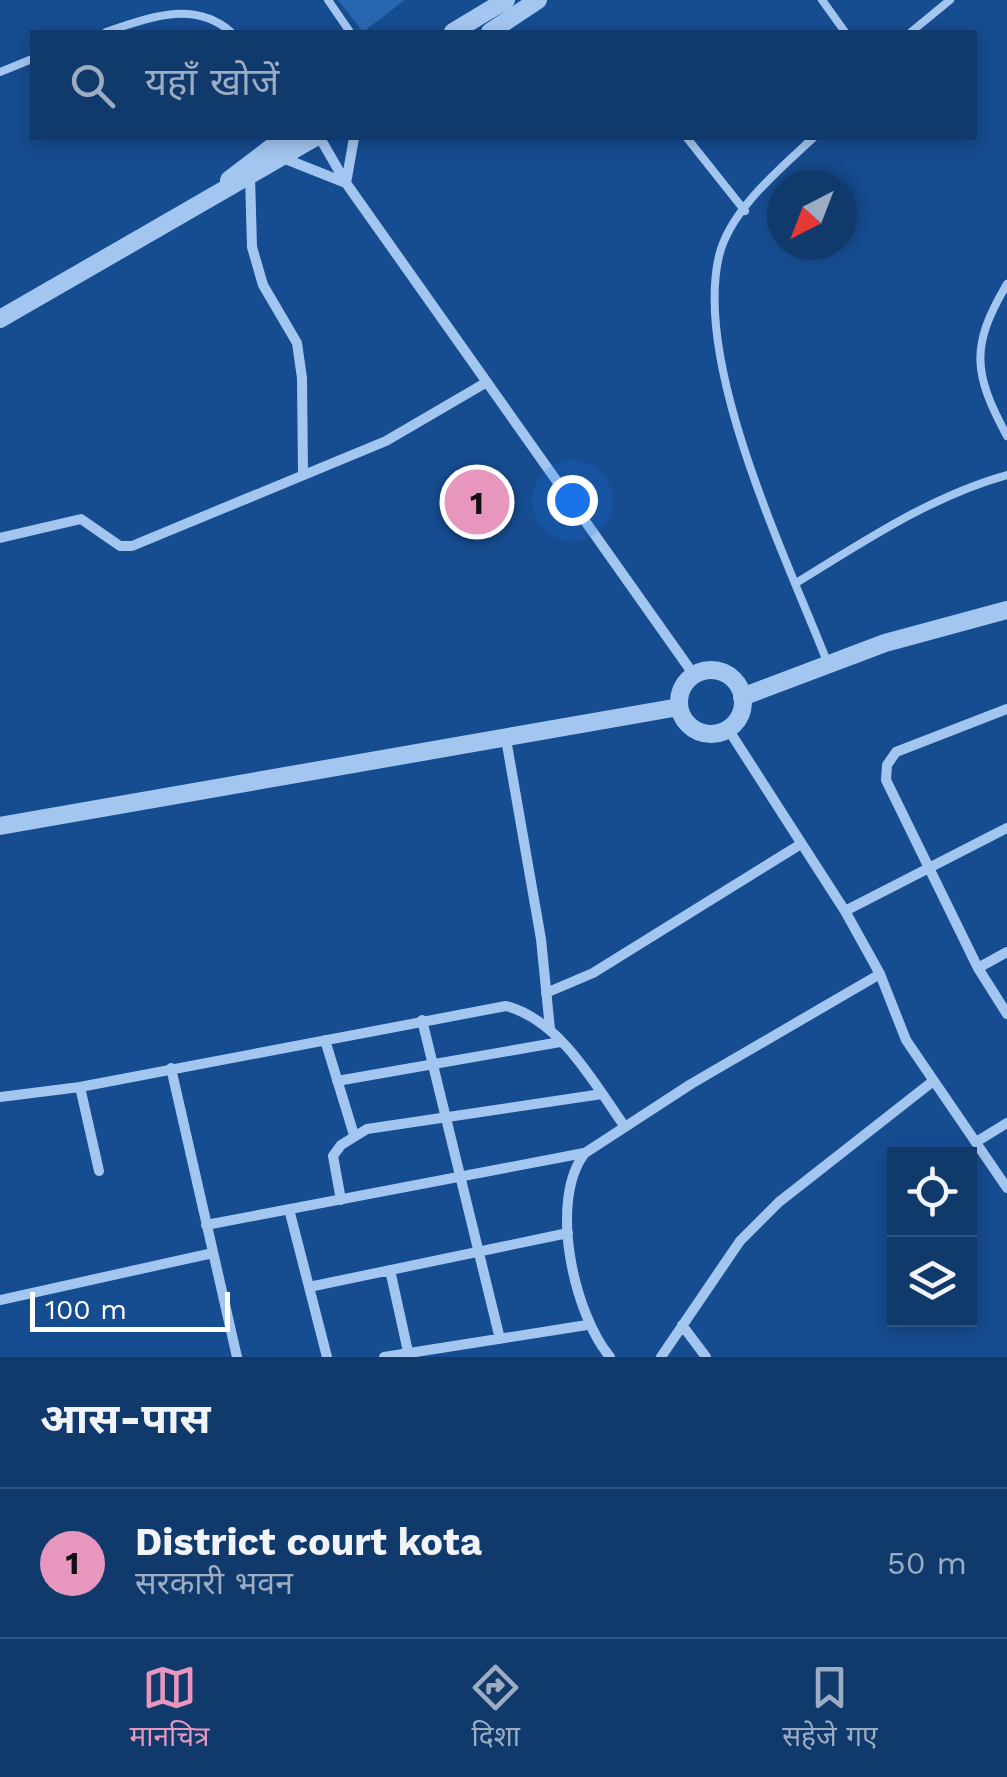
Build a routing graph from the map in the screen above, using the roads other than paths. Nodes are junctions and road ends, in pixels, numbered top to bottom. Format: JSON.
{"nodes":[{"id":1,"x":328,"y":0,"type":"edge"},
{"id":2,"x":538,"y":0,"type":"edge"},
{"id":3,"x":822,"y":0,"type":"edge"},
{"id":4,"x":950,"y":0,"type":"edge"},
{"id":5,"x":494,"y":3,"type":"edge"},
{"id":6,"x":113,"y":30,"type":"edge"},
{"id":7,"x":229,"y":30,"type":"edge"},
{"id":8,"x":349,"y":30,"type":"edge"},
{"id":9,"x":456,"y":30,"type":"edge"},
{"id":10,"x":493,"y":30,"type":"edge"},
{"id":11,"x":844,"y":30,"type":"edge"},
{"id":12,"x":913,"y":30,"type":"edge"},
{"id":13,"x":30,"y":59,"type":"edge"},
{"id":14,"x":0,"y":72,"type":"edge"},
{"id":15,"x":282,"y":140,"type":"edge"},
{"id":16,"x":314,"y":140,"type":"edge"},
{"id":17,"x":318,"y":140,"type":"edge"},
{"id":18,"x":354,"y":140,"type":"edge"},
{"id":19,"x":689,"y":140,"type":"edge"},
{"id":20,"x":811,"y":140,"type":"edge"},
{"id":21,"x":282,"y":158,"type":"junction"},
{"id":22,"x":250,"y":176,"type":"junction"},
{"id":23,"x":346,"y":183,"type":"junction"},
{"id":24,"x":214,"y":194,"type":"junction"},
{"id":25,"x":745,"y":211,"type":"junction"},
{"id":26,"x":1007,"y":284,"type":"edge"},
{"id":27,"x":0,"y":319,"type":"edge"},
{"id":28,"x":487,"y":382,"type":"junction"},
{"id":29,"x":1007,"y":436,"type":"edge"},
{"id":30,"x":304,"y":474,"type":"junction"},
{"id":31,"x":1007,"y":475,"type":"edge"},
{"id":32,"x":0,"y":538,"type":"edge"},
{"id":33,"x":796,"y":583,"type":"junction"},
{"id":34,"x":1007,"y":610,"type":"edge"},
{"id":35,"x":828,"y":664,"type":"junction"},
{"id":36,"x":694,"y":675,"type":"junction"},
{"id":37,"x":742,"y":697,"type":"junction"},
{"id":38,"x":679,"y":707,"type":"junction"},
{"id":39,"x":1007,"y":709,"type":"edge"},
{"id":40,"x":728,"y":729,"type":"junction"},
{"id":41,"x":506,"y":738,"type":"junction"},
{"id":42,"x":0,"y":826,"type":"edge"},
{"id":43,"x":1007,"y":828,"type":"edge"},
{"id":44,"x":802,"y":844,"type":"junction"},
{"id":45,"x":928,"y":867,"type":"junction"},
{"id":46,"x":845,"y":911,"type":"junction"},
{"id":47,"x":1007,"y":952,"type":"edge"},
{"id":48,"x":978,"y":968,"type":"junction"},
{"id":49,"x":880,"y":974,"type":"junction"},
{"id":50,"x":546,"y":993,"type":"junction"},
{"id":51,"x":1007,"y":1014,"type":"edge"},
{"id":52,"x":422,"y":1020,"type":"junction"},
{"id":53,"x":550,"y":1030,"type":"junction"},
{"id":54,"x":325,"y":1040,"type":"junction"},
{"id":55,"x":560,"y":1042,"type":"junction"},
{"id":56,"x":432,"y":1064,"type":"junction"},
{"id":57,"x":171,"y":1068,"type":"junction"},
{"id":58,"x":338,"y":1081,"type":"junction"},
{"id":59,"x":932,"y":1082,"type":"junction"},
{"id":60,"x":80,"y":1086,"type":"junction"},
{"id":61,"x":602,"y":1094,"type":"junction"},
{"id":62,"x":0,"y":1097,"type":"edge"},
{"id":63,"x":446,"y":1118,"type":"junction"},
{"id":64,"x":1007,"y":1123,"type":"edge"},
{"id":65,"x":624,"y":1128,"type":"junction"},
{"id":66,"x":354,"y":1135,"type":"junction"},
{"id":67,"x":976,"y":1142,"type":"junction"},
{"id":68,"x":586,"y":1153,"type":"junction"},
{"id":69,"x":98,"y":1172,"type":"dead end"},
{"id":70,"x":460,"y":1177,"type":"junction"},
{"id":71,"x":1007,"y":1188,"type":"edge"},
{"id":72,"x":340,"y":1200,"type":"junction"},
{"id":73,"x":288,"y":1210,"type":"junction"},
{"id":74,"x":206,"y":1225,"type":"junction"},
{"id":75,"x":568,"y":1233,"type":"junction"},
{"id":76,"x":480,"y":1250,"type":"junction"},
{"id":77,"x":213,"y":1252,"type":"junction"},
{"id":78,"x":390,"y":1270,"type":"junction"},
{"id":79,"x":310,"y":1287,"type":"junction"},
{"id":80,"x":0,"y":1300,"type":"edge"},
{"id":81,"x":587,"y":1324,"type":"junction"},
{"id":82,"x":682,"y":1326,"type":"junction"},
{"id":83,"x":500,"y":1338,"type":"junction"},
{"id":84,"x":408,"y":1355,"type":"edge"},
{"id":85,"x":236,"y":1357,"type":"edge"},
{"id":86,"x":327,"y":1357,"type":"edge"},
{"id":87,"x":384,"y":1357,"type":"edge"},
{"id":88,"x":610,"y":1357,"type":"edge"},
{"id":89,"x":661,"y":1357,"type":"edge"},
{"id":90,"x":706,"y":1357,"type":"edge"}],
"edges":[{"from":1,"to":8,"type":"lane"},
{"from":2,"to":10,"type":"street"},
{"from":3,"to":11,"type":"lane"},
{"from":4,"to":12,"type":"lane"},
{"from":5,"to":9,"type":"street"},
{"from":6,"to":7,"type":"lane"},
{"from":13,"to":14,"type":"lane"},
{"from":15,"to":24,"type":"street"},
{"from":16,"to":21,"type":"street"},
{"from":17,"to":23,"type":"street"},
{"from":18,"to":23,"type":"street"},
{"from":19,"to":25,"type":"lane"},
{"from":20,"to":25,"type":"lane"},
{"from":21,"to":22,"type":"street"},
{"from":21,"to":23,"type":"street"},
{"from":22,"to":24,"type":"street"},
{"from":22,"to":30,"type":"street"},
{"from":23,"to":28,"type":"street"},
{"from":24,"to":27,"type":"street"},
{"from":25,"to":33,"type":"lane"},
{"from":26,"to":29,"type":"lane"},
{"from":28,"to":30,"type":"street"},
{"from":28,"to":36,"type":"street"},
{"from":30,"to":32,"type":"street"},
{"from":31,"to":33,"type":"lane"},
{"from":33,"to":35,"type":"lane"},
{"from":34,"to":35,"type":"street"},
{"from":35,"to":37,"type":"street"},
{"from":36,"to":37,"type":"street"},
{"from":36,"to":38,"type":"street"},
{"from":37,"to":40,"type":"street"},
{"from":38,"to":40,"type":"street"},
{"from":38,"to":41,"type":"street"},
{"from":39,"to":45,"type":"street"},
{"from":40,"to":44,"type":"street"},
{"from":41,"to":42,"type":"street"},
{"from":41,"to":50,"type":"street"},
{"from":43,"to":45,"type":"street"},
{"from":44,"to":46,"type":"street"},
{"from":44,"to":50,"type":"street"},
{"from":45,"to":46,"type":"street"},
{"from":45,"to":48,"type":"street"},
{"from":46,"to":49,"type":"street"},
{"from":47,"to":48,"type":"street"},
{"from":48,"to":51,"type":"street"},
{"from":49,"to":59,"type":"street"},
{"from":49,"to":65,"type":"street"},
{"from":50,"to":53,"type":"street"},
{"from":52,"to":53,"type":"street"},
{"from":52,"to":54,"type":"street"},
{"from":52,"to":56,"type":"street"},
{"from":53,"to":55,"type":"street"},
{"from":54,"to":57,"type":"street"},
{"from":54,"to":58,"type":"street"},
{"from":55,"to":56,"type":"street"},
{"from":55,"to":61,"type":"street"},
{"from":56,"to":58,"type":"street"},
{"from":56,"to":63,"type":"street"},
{"from":57,"to":60,"type":"street"},
{"from":57,"to":74,"type":"street"},
{"from":58,"to":66,"type":"street"},
{"from":59,"to":67,"type":"street"},
{"from":59,"to":82,"type":"street"},
{"from":60,"to":62,"type":"street"},
{"from":60,"to":69,"type":"street"},
{"from":61,"to":63,"type":"street"},
{"from":61,"to":65,"type":"street"},
{"from":63,"to":66,"type":"street"},
{"from":63,"to":70,"type":"street"},
{"from":64,"to":67,"type":"street"},
{"from":65,"to":68,"type":"street"},
{"from":66,"to":72,"type":"street"},
{"from":67,"to":71,"type":"street"},
{"from":68,"to":70,"type":"street"},
{"from":68,"to":75,"type":"street"},
{"from":70,"to":72,"type":"street"},
{"from":70,"to":76,"type":"street"},
{"from":72,"to":73,"type":"street"},
{"from":73,"to":74,"type":"street"},
{"from":73,"to":79,"type":"street"},
{"from":74,"to":77,"type":"street"},
{"from":75,"to":76,"type":"street"},
{"from":75,"to":81,"type":"street"},
{"from":76,"to":78,"type":"street"},
{"from":76,"to":83,"type":"street"},
{"from":77,"to":80,"type":"street"},
{"from":77,"to":85,"type":"street"},
{"from":78,"to":79,"type":"street"},
{"from":78,"to":84,"type":"street"},
{"from":79,"to":86,"type":"street"},
{"from":81,"to":83,"type":"street"},
{"from":81,"to":88,"type":"street"},
{"from":82,"to":89,"type":"street"},
{"from":82,"to":90,"type":"street"},
{"from":83,"to":84,"type":"street"},
{"from":84,"to":87,"type":"street"}]}
